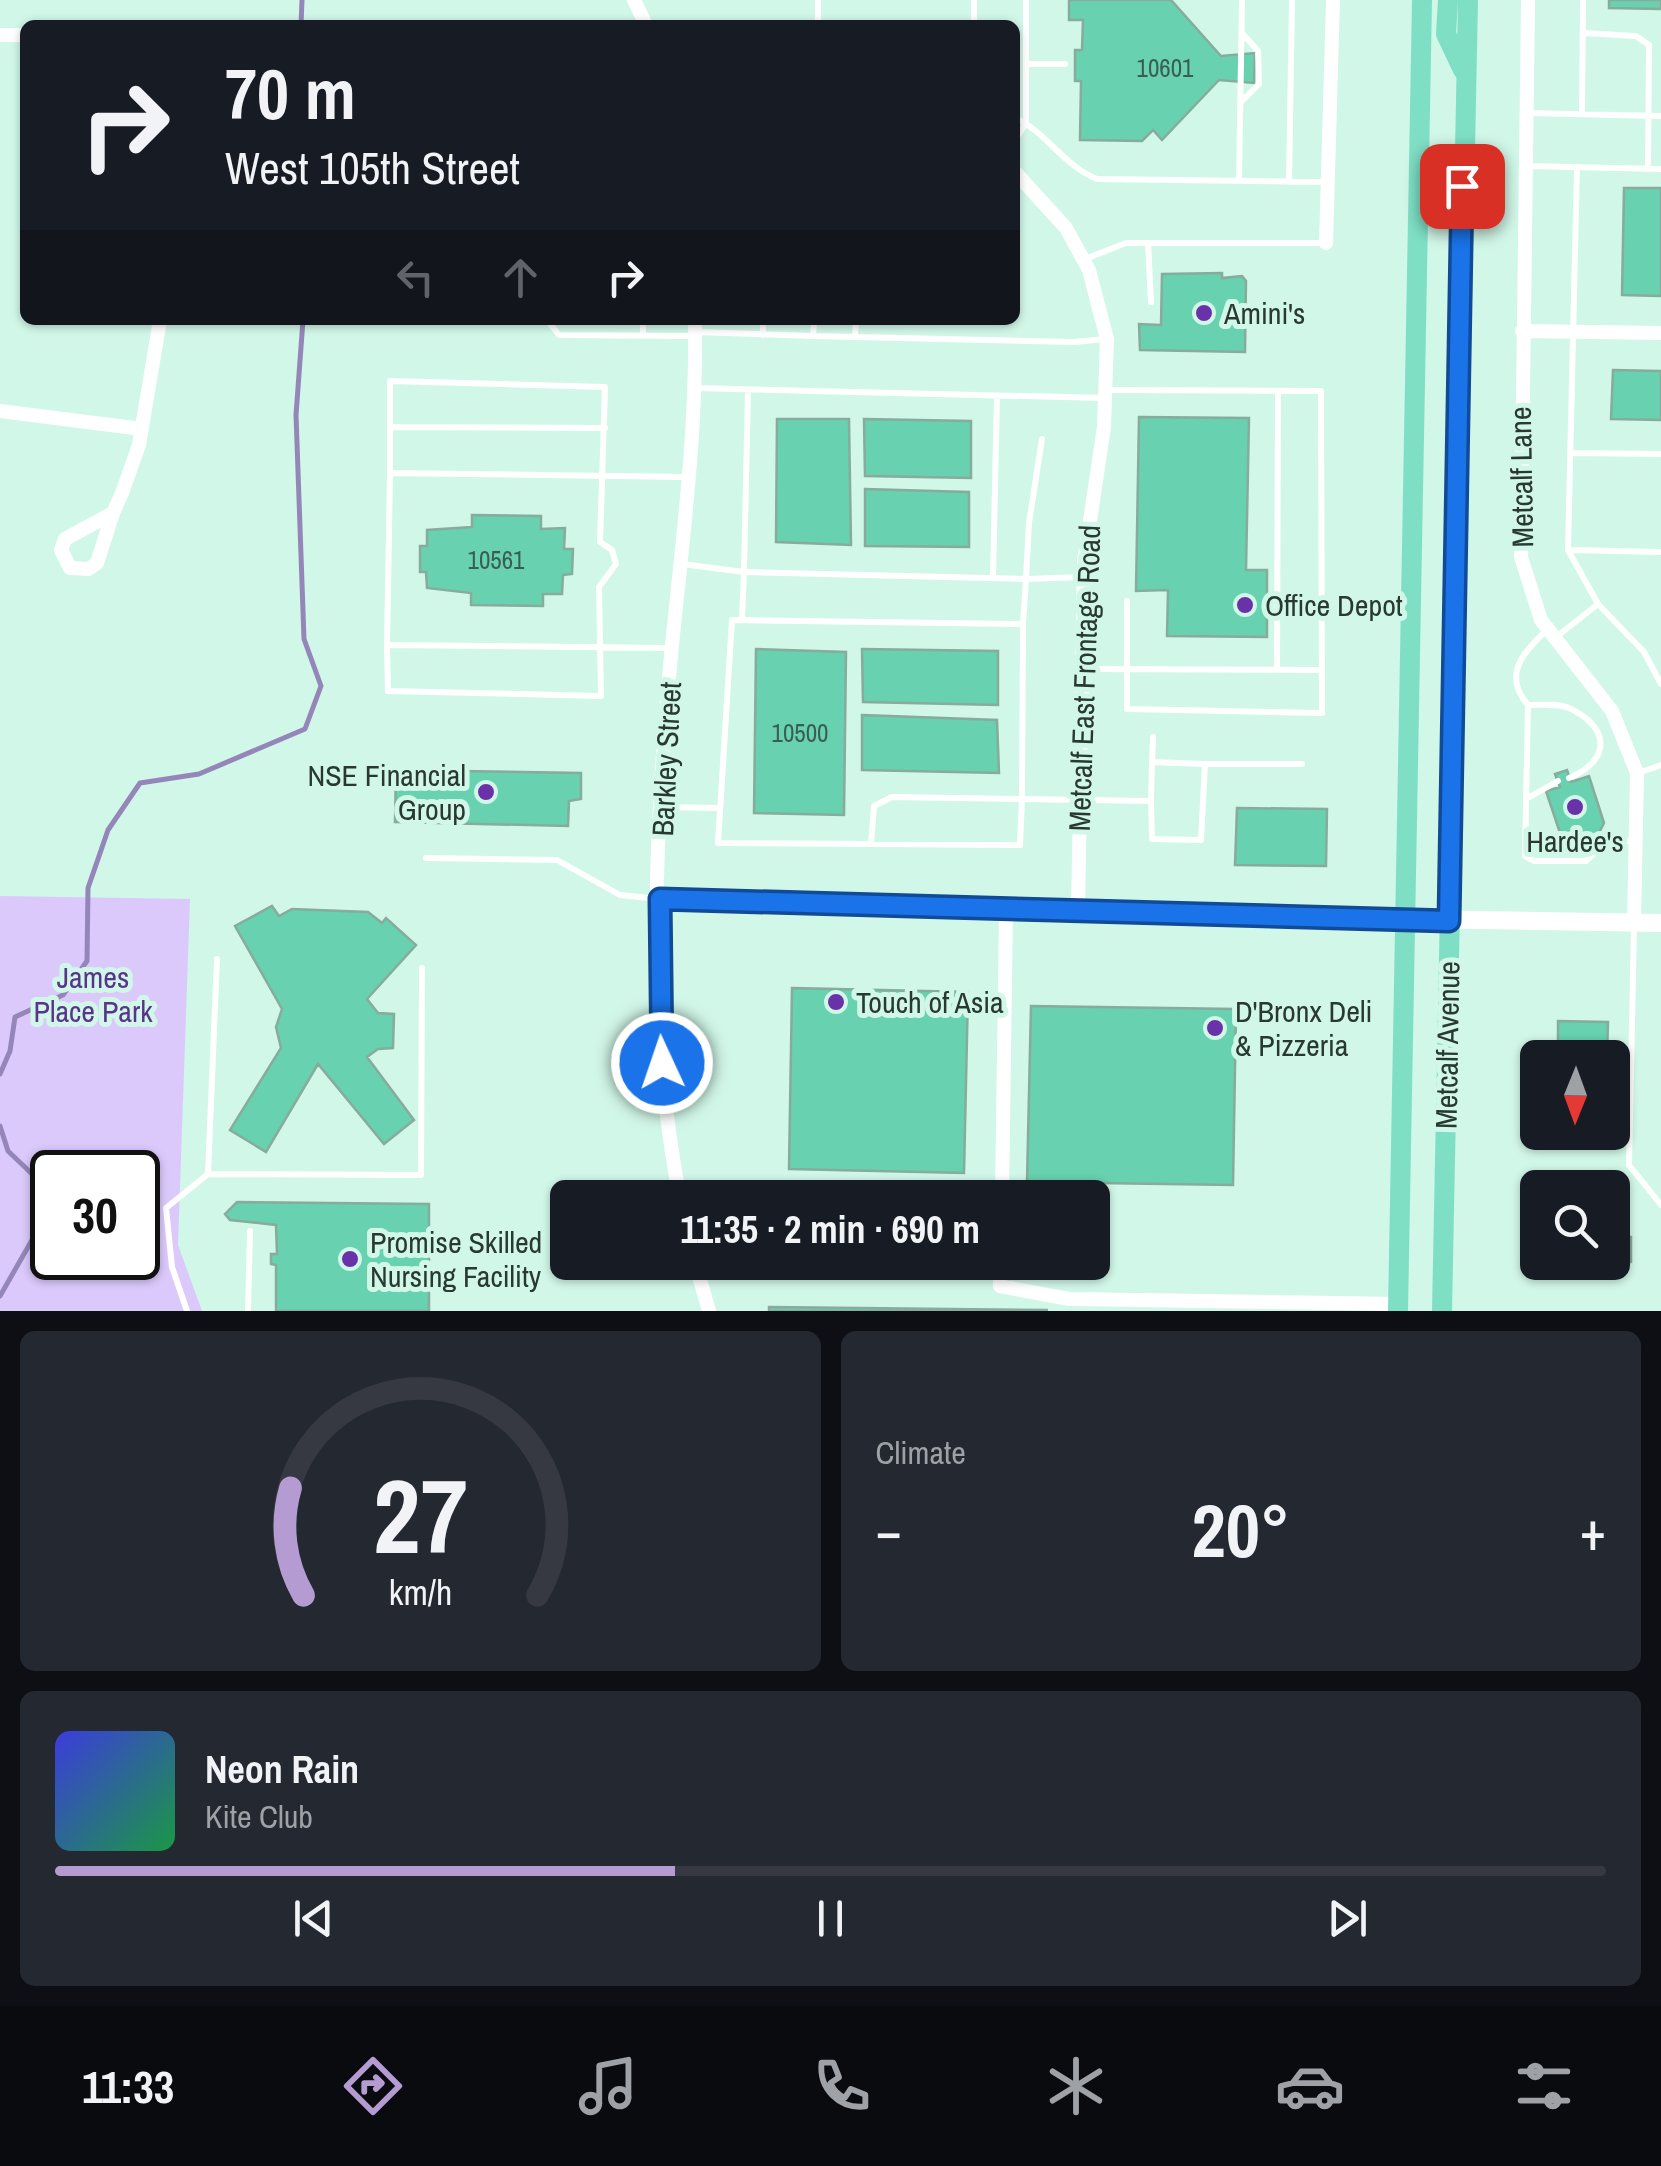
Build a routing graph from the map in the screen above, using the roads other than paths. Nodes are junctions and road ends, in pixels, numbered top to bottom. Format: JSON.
{"nodes":[{"id":1,"x":1026,"y":0,"type":"edge"},
{"id":2,"x":1242,"y":0,"type":"edge"},
{"id":3,"x":1292,"y":0,"type":"edge"},
{"id":4,"x":1333,"y":0,"type":"edge"},
{"id":5,"x":1422,"y":0,"type":"edge"},
{"id":6,"x":1448,"y":0,"type":"edge"},
{"id":7,"x":1468,"y":0,"type":"edge"},
{"id":8,"x":1528,"y":0,"type":"edge"},
{"id":9,"x":1583,"y":0,"type":"edge"},
{"id":10,"x":1242,"y":32,"type":"junction"},
{"id":11,"x":1583,"y":33,"type":"junction"},
{"id":12,"x":1026,"y":64,"type":"junction"},
{"id":13,"x":1065,"y":64,"type":"dead end"},
{"id":14,"x":1464,"y":72,"type":"junction"},
{"id":15,"x":1240,"y":103,"type":"junction"},
{"id":16,"x":1526,"y":113,"type":"junction"},
{"id":17,"x":1582,"y":114,"type":"junction"},
{"id":18,"x":1648,"y":116,"type":"junction"},
{"id":19,"x":1661,"y":116,"type":"edge"},
{"id":20,"x":1020,"y":120,"type":"edge"},
{"id":21,"x":1026,"y":122,"type":"junction"},
{"id":22,"x":1020,"y":132,"type":"edge"},
{"id":23,"x":1525,"y":166,"type":"junction"},
{"id":24,"x":1577,"y":167,"type":"junction"},
{"id":25,"x":1648,"y":168,"type":"junction"},
{"id":26,"x":1661,"y":169,"type":"edge"},
{"id":27,"x":1020,"y":177,"type":"edge"},
{"id":28,"x":1239,"y":181,"type":"junction"},
{"id":29,"x":1290,"y":182,"type":"junction"},
{"id":30,"x":1329,"y":182,"type":"junction"},
{"id":31,"x":1148,"y":243,"type":"junction"},
{"id":32,"x":1326,"y":243,"type":"joint"},
{"id":33,"x":1084,"y":259,"type":"junction"},
{"id":34,"x":1151,"y":302,"type":"dead end"},
{"id":35,"x":159,"y":325,"type":"edge"},
{"id":36,"x":551,"y":325,"type":"edge"},
{"id":37,"x":643,"y":325,"type":"edge"},
{"id":38,"x":763,"y":325,"type":"edge"},
{"id":39,"x":814,"y":325,"type":"edge"},
{"id":40,"x":856,"y":325,"type":"edge"},
{"id":41,"x":695,"y":329,"type":"edge"},
{"id":42,"x":1522,"y":331,"type":"junction"},
{"id":43,"x":1576,"y":332,"type":"junction"},
{"id":44,"x":763,"y":334,"type":"junction"},
{"id":45,"x":1661,"y":334,"type":"edge"},
{"id":46,"x":644,"y":336,"type":"junction"},
{"id":47,"x":813,"y":336,"type":"junction"},
{"id":48,"x":855,"y":336,"type":"junction"},
{"id":49,"x":1107,"y":339,"type":"junction"},
{"id":50,"x":694,"y":388,"type":"junction"},
{"id":51,"x":748,"y":390,"type":"junction"},
{"id":52,"x":1278,"y":391,"type":"junction"},
{"id":53,"x":1106,"y":394,"type":"junction"},
{"id":54,"x":997,"y":396,"type":"junction"},
{"id":55,"x":0,"y":411,"type":"edge"},
{"id":56,"x":390,"y":426,"type":"junction"},
{"id":57,"x":142,"y":428,"type":"junction"},
{"id":58,"x":605,"y":428,"type":"junction"},
{"id":59,"x":1042,"y":438,"type":"dead end"},
{"id":60,"x":1572,"y":453,"type":"junction"},
{"id":61,"x":1661,"y":454,"type":"edge"},
{"id":62,"x":390,"y":473,"type":"junction"},
{"id":63,"x":605,"y":476,"type":"junction"},
{"id":64,"x":688,"y":478,"type":"junction"},
{"id":65,"x":113,"y":512,"type":"dead end"},
{"id":66,"x":1568,"y":550,"type":"junction"},
{"id":67,"x":1661,"y":552,"type":"edge"},
{"id":68,"x":681,"y":564,"type":"junction"},
{"id":69,"x":744,"y":572,"type":"junction"},
{"id":70,"x":1084,"y":577,"type":"junction"},
{"id":71,"x":993,"y":578,"type":"junction"},
{"id":72,"x":1026,"y":579,"type":"junction"},
{"id":73,"x":1126,"y":600,"type":"dead end"},
{"id":74,"x":1598,"y":604,"type":"junction"},
{"id":75,"x":742,"y":620,"type":"junction"},
{"id":76,"x":1023,"y":624,"type":"junction"},
{"id":77,"x":1551,"y":634,"type":"junction"},
{"id":78,"x":387,"y":645,"type":"junction"},
{"id":79,"x":601,"y":647,"type":"junction"},
{"id":80,"x":672,"y":648,"type":"junction"},
{"id":81,"x":1083,"y":668,"type":"junction"},
{"id":82,"x":1126,"y":669,"type":"junction"},
{"id":83,"x":1278,"y":670,"type":"junction"},
{"id":84,"x":1322,"y":670,"type":"junction"},
{"id":85,"x":1661,"y":684,"type":"edge"},
{"id":86,"x":1528,"y":705,"type":"junction"},
{"id":87,"x":1153,"y":737,"type":"dead end"},
{"id":88,"x":1152,"y":762,"type":"junction"},
{"id":89,"x":1205,"y":764,"type":"junction"},
{"id":90,"x":1302,"y":764,"type":"dead end"},
{"id":91,"x":1661,"y":765,"type":"edge"},
{"id":92,"x":1637,"y":773,"type":"junction"},
{"id":93,"x":1570,"y":778,"type":"dead end"},
{"id":94,"x":1558,"y":780,"type":"dead end"},
{"id":95,"x":1022,"y":799,"type":"junction"},
{"id":96,"x":1526,"y":799,"type":"junction"},
{"id":97,"x":1080,"y":801,"type":"junction"},
{"id":98,"x":1151,"y":801,"type":"junction"},
{"id":99,"x":662,"y":806,"type":"junction"},
{"id":100,"x":720,"y":808,"type":"junction"},
{"id":101,"x":1636,"y":840,"type":"junction"},
{"id":102,"x":871,"y":844,"type":"junction"},
{"id":103,"x":426,"y":858,"type":"dead end"},
{"id":104,"x":660,"y":899,"type":"junction"},
{"id":105,"x":1006,"y":910,"type":"junction"},
{"id":106,"x":1078,"y":914,"type":"junction"},
{"id":107,"x":1404,"y":919,"type":"junction"},
{"id":108,"x":1449,"y":921,"type":"junction"},
{"id":109,"x":1634,"y":922,"type":"junction"},
{"id":110,"x":1661,"y":922,"type":"edge"},
{"id":111,"x":217,"y":959,"type":"dead end"},
{"id":112,"x":422,"y":968,"type":"dead end"},
{"id":113,"x":208,"y":1174,"type":"junction"},
{"id":114,"x":678,"y":1180,"type":"edge"},
{"id":115,"x":1002,"y":1180,"type":"edge"},
{"id":116,"x":1661,"y":1205,"type":"edge"},
{"id":117,"x":250,"y":1231,"type":"dead end"},
{"id":118,"x":700,"y":1280,"type":"edge"},
{"id":119,"x":1000,"y":1280,"type":"edge"},
{"id":120,"x":1069,"y":1305,"type":"edge"},
{"id":121,"x":1398,"y":1308,"type":"edge"},
{"id":122,"x":187,"y":1311,"type":"edge"},
{"id":123,"x":248,"y":1311,"type":"edge"},
{"id":124,"x":709,"y":1311,"type":"edge"},
{"id":125,"x":1442,"y":1311,"type":"edge"}],
"edges":[{"from":1,"to":12,"type":"lane"},
{"from":2,"to":10,"type":"lane"},
{"from":3,"to":29,"type":"lane"},
{"from":4,"to":30,"type":"street"},
{"from":5,"to":107,"type":"main road","name":"Metcalf Avenue"},
{"from":6,"to":14,"type":"main road"},
{"from":7,"to":14,"type":"main road","name":"Metcalf Avenue"},
{"from":8,"to":16,"type":"street","name":"Metcalf Lane"},
{"from":9,"to":11,"type":"lane"},
{"from":10,"to":15,"type":"lane"},
{"from":10,"to":15,"type":"lane"},
{"from":11,"to":17,"type":"lane"},
{"from":11,"to":18,"type":"lane"},
{"from":12,"to":13,"type":"lane"},
{"from":12,"to":21,"type":"lane"},
{"from":14,"to":108,"type":"main road","name":"Metcalf Avenue"},
{"from":15,"to":28,"type":"lane"},
{"from":16,"to":17,"type":"lane"},
{"from":16,"to":23,"type":"street","name":"Metcalf Lane"},
{"from":17,"to":18,"type":"lane"},
{"from":18,"to":19,"type":"lane"},
{"from":18,"to":25,"type":"lane"},
{"from":20,"to":21,"type":"lane"},
{"from":21,"to":22,"type":"lane"},
{"from":21,"to":28,"type":"lane"},
{"from":23,"to":24,"type":"lane"},
{"from":23,"to":42,"type":"street","name":"Metcalf Lane"},
{"from":24,"to":25,"type":"lane"},
{"from":24,"to":43,"type":"lane"},
{"from":25,"to":26,"type":"lane"},
{"from":27,"to":33,"type":"street","name":"Metcalf East Frontage Road"},
{"from":28,"to":29,"type":"lane"},
{"from":29,"to":30,"type":"lane"},
{"from":30,"to":32,"type":"street"},
{"from":31,"to":32,"type":"lane"},
{"from":31,"to":33,"type":"lane"},
{"from":31,"to":34,"type":"lane"},
{"from":33,"to":49,"type":"street","name":"Metcalf East Frontage Road"},
{"from":35,"to":57,"type":"street"},
{"from":36,"to":46,"type":"lane"},
{"from":37,"to":46,"type":"lane"},
{"from":38,"to":44,"type":"lane"},
{"from":39,"to":47,"type":"lane"},
{"from":40,"to":48,"type":"lane"},
{"from":41,"to":44,"type":"lane"},
{"from":41,"to":46,"type":"lane"},
{"from":41,"to":50,"type":"street","name":"Barkley Street"},
{"from":42,"to":43,"type":"street"},
{"from":42,"to":77,"type":"street","name":"Metcalf Lane"},
{"from":43,"to":45,"type":"street"},
{"from":43,"to":60,"type":"lane"},
{"from":44,"to":47,"type":"lane"},
{"from":47,"to":48,"type":"lane"},
{"from":48,"to":49,"type":"lane"},
{"from":49,"to":53,"type":"street","name":"Metcalf East Frontage Road"},
{"from":50,"to":51,"type":"lane"},
{"from":50,"to":64,"type":"street","name":"Barkley Street"},
{"from":51,"to":54,"type":"lane"},
{"from":51,"to":69,"type":"lane"},
{"from":52,"to":53,"type":"lane"},
{"from":52,"to":83,"type":"lane"},
{"from":52,"to":84,"type":"lane"},
{"from":53,"to":54,"type":"lane"},
{"from":53,"to":70,"type":"street","name":"Metcalf East Frontage Road"},
{"from":54,"to":71,"type":"lane"},
{"from":55,"to":57,"type":"street"},
{"from":56,"to":58,"type":"lane"},
{"from":56,"to":58,"type":"lane"},
{"from":56,"to":62,"type":"lane"},
{"from":57,"to":65,"type":"street"},
{"from":58,"to":63,"type":"lane"},
{"from":59,"to":72,"type":"lane"},
{"from":60,"to":61,"type":"lane"},
{"from":60,"to":66,"type":"lane"},
{"from":62,"to":63,"type":"lane"},
{"from":62,"to":78,"type":"lane"},
{"from":63,"to":64,"type":"lane"},
{"from":63,"to":79,"type":"lane"},
{"from":64,"to":68,"type":"street","name":"Barkley Street"},
{"from":66,"to":67,"type":"lane"},
{"from":66,"to":74,"type":"lane"},
{"from":68,"to":69,"type":"lane"},
{"from":68,"to":80,"type":"street","name":"Barkley Street"},
{"from":69,"to":71,"type":"lane"},
{"from":69,"to":75,"type":"lane"},
{"from":70,"to":72,"type":"lane"},
{"from":70,"to":81,"type":"street","name":"Metcalf East Frontage Road"},
{"from":71,"to":72,"type":"lane"},
{"from":72,"to":76,"type":"lane"},
{"from":73,"to":82,"type":"lane"},
{"from":74,"to":77,"type":"lane"},
{"from":74,"to":85,"type":"lane"},
{"from":75,"to":76,"type":"lane"},
{"from":75,"to":100,"type":"lane"},
{"from":76,"to":95,"type":"lane"},
{"from":77,"to":86,"type":"lane"},
{"from":77,"to":92,"type":"street","name":"Metcalf Lane"},
{"from":78,"to":79,"type":"lane"},
{"from":78,"to":79,"type":"lane"},
{"from":79,"to":80,"type":"lane"},
{"from":80,"to":99,"type":"street","name":"Barkley Street"},
{"from":81,"to":82,"type":"lane"},
{"from":81,"to":97,"type":"street","name":"Metcalf East Frontage Road"},
{"from":82,"to":83,"type":"lane"},
{"from":82,"to":84,"type":"lane"},
{"from":83,"to":84,"type":"lane"},
{"from":86,"to":93,"type":"lane"},
{"from":86,"to":96,"type":"lane"},
{"from":87,"to":88,"type":"lane"},
{"from":88,"to":89,"type":"lane"},
{"from":88,"to":98,"type":"lane"},
{"from":89,"to":90,"type":"lane"},
{"from":89,"to":98,"type":"lane"},
{"from":91,"to":92,"type":"lane"},
{"from":92,"to":101,"type":"street","name":"Metcalf Lane"},
{"from":94,"to":96,"type":"lane"},
{"from":95,"to":97,"type":"lane"},
{"from":95,"to":102,"type":"lane"},
{"from":95,"to":102,"type":"lane"},
{"from":96,"to":101,"type":"lane"},
{"from":97,"to":98,"type":"lane"},
{"from":97,"to":106,"type":"street","name":"Metcalf East Frontage Road"},
{"from":99,"to":100,"type":"lane"},
{"from":99,"to":104,"type":"street","name":"Barkley Street"},
{"from":100,"to":102,"type":"lane"},
{"from":101,"to":109,"type":"street","name":"Metcalf Lane"},
{"from":103,"to":104,"type":"lane"},
{"from":104,"to":105,"type":"street"},
{"from":104,"to":114,"type":"street","name":"Barkley Street"},
{"from":105,"to":106,"type":"street"},
{"from":105,"to":115,"type":"street"},
{"from":106,"to":107,"type":"street"},
{"from":107,"to":108,"type":"street"},
{"from":107,"to":121,"type":"main road","name":"Metcalf Avenue"},
{"from":108,"to":109,"type":"street"},
{"from":108,"to":125,"type":"main road","name":"Metcalf Avenue"},
{"from":109,"to":110,"type":"street"},
{"from":109,"to":116,"type":"lane"},
{"from":111,"to":113,"type":"lane"},
{"from":112,"to":113,"type":"lane"},
{"from":113,"to":122,"type":"lane"},
{"from":117,"to":123,"type":"lane"},
{"from":118,"to":124,"type":"street"},
{"from":119,"to":120,"type":"street"},
{"from":120,"to":121,"type":"street"}]}
